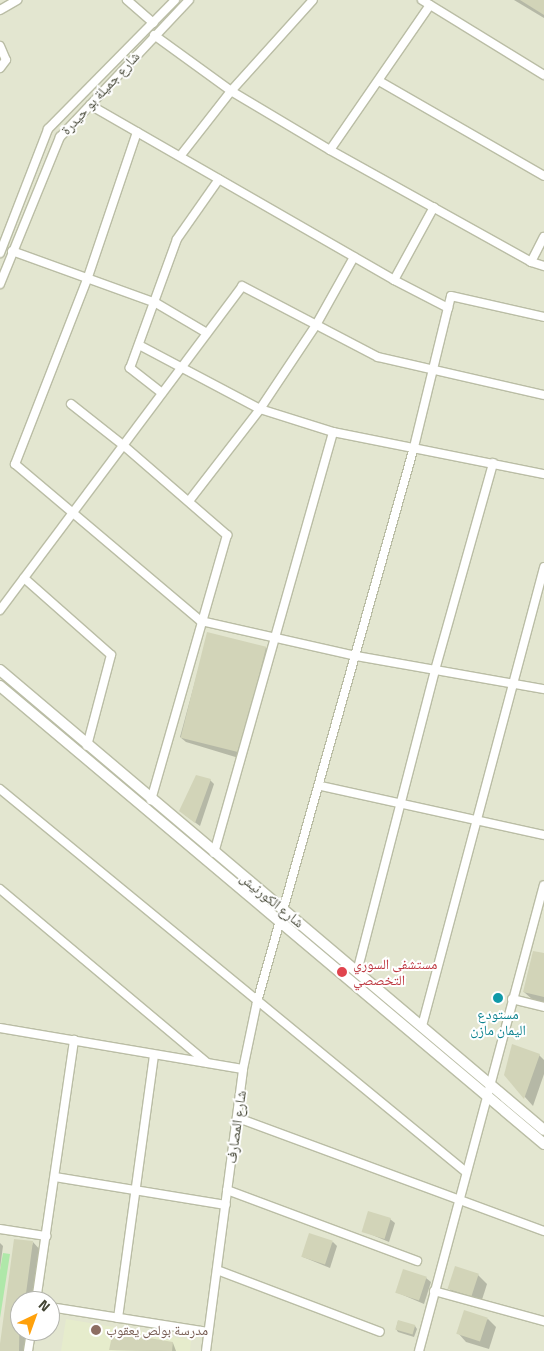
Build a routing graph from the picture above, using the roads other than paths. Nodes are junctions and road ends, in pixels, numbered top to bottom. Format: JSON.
{"nodes":[{"id":1,"x":17,"y":0,"type":"edge"},
{"id":2,"x":127,"y":0,"type":"edge"},
{"id":3,"x":175,"y":0,"type":"edge"},
{"id":4,"x":189,"y":0,"type":"edge"},
{"id":5,"x":313,"y":0,"type":"edge"},
{"id":6,"x":422,"y":0,"type":"edge"},
{"id":7,"x":430,"y":5,"type":"junction"},
{"id":8,"x":0,"y":10,"type":"edge"},
{"id":9,"x":152,"y":23,"type":"junction"},
{"id":10,"x":154,"y":35,"type":"junction"},
{"id":11,"x":0,"y":46,"type":"edge"},
{"id":12,"x":0,"y":68,"type":"edge"},
{"id":13,"x":544,"y":75,"type":"edge"},
{"id":14,"x":379,"y":81,"type":"junction"},
{"id":15,"x":231,"y":90,"type":"junction"},
{"id":16,"x":90,"y":105,"type":"junction"},
{"id":17,"x":137,"y":132,"type":"junction"},
{"id":18,"x":330,"y":150,"type":"junction"},
{"id":19,"x":181,"y":155,"type":"junction"},
{"id":20,"x":544,"y":176,"type":"edge"},
{"id":21,"x":219,"y":179,"type":"junction"},
{"id":22,"x":434,"y":207,"type":"junction"},
{"id":23,"x":544,"y":237,"type":"edge"},
{"id":24,"x":2,"y":241,"type":"edge"},
{"id":25,"x":12,"y":251,"type":"junction"},
{"id":26,"x":0,"y":253,"type":"edge"},
{"id":27,"x":354,"y":256,"type":"junction"},
{"id":28,"x":531,"y":262,"type":"junction"},
{"id":29,"x":544,"y":266,"type":"edge"},
{"id":30,"x":88,"y":277,"type":"junction"},
{"id":31,"x":394,"y":280,"type":"junction"},
{"id":32,"x":0,"y":284,"type":"edge"},
{"id":33,"x":156,"y":303,"type":"junction"},
{"id":34,"x":448,"y":308,"type":"junction"},
{"id":35,"x":544,"y":317,"type":"edge"},
{"id":36,"x":316,"y":325,"type":"junction"},
{"id":37,"x":207,"y":333,"type":"junction"},
{"id":38,"x":139,"y":345,"type":"junction"},
{"id":39,"x":180,"y":369,"type":"junction"},
{"id":40,"x":432,"y":370,"type":"junction"},
{"id":41,"x":162,"y":394,"type":"junction"},
{"id":42,"x":544,"y":395,"type":"edge"},
{"id":43,"x":71,"y":404,"type":"dead end"},
{"id":44,"x":260,"y":409,"type":"junction"},
{"id":45,"x":333,"y":432,"type":"junction"},
{"id":46,"x":124,"y":445,"type":"junction"},
{"id":47,"x":414,"y":447,"type":"junction"},
{"id":48,"x":493,"y":463,"type":"junction"},
{"id":49,"x":544,"y":474,"type":"edge"},
{"id":50,"x":189,"y":501,"type":"junction"},
{"id":51,"x":73,"y":512,"type":"junction"},
{"id":52,"x":544,"y":567,"type":"edge"},
{"id":53,"x":24,"y":578,"type":"junction"},
{"id":54,"x":0,"y":610,"type":"edge"},
{"id":55,"x":201,"y":621,"type":"junction"},
{"id":56,"x":278,"y":638,"type":"junction"},
{"id":57,"x":356,"y":656,"type":"junction"},
{"id":58,"x":0,"y":670,"type":"edge"},
{"id":59,"x":434,"y":670,"type":"junction"},
{"id":60,"x":512,"y":684,"type":"junction"},
{"id":61,"x":0,"y":686,"type":"edge"},
{"id":62,"x":544,"y":689,"type":"edge"},
{"id":63,"x":87,"y":746,"type":"junction"},
{"id":64,"x":321,"y":786,"type":"junction"},
{"id":65,"x":0,"y":789,"type":"edge"},
{"id":66,"x":151,"y":800,"type":"junction"},
{"id":67,"x":400,"y":802,"type":"junction"},
{"id":68,"x":476,"y":821,"type":"junction"},
{"id":69,"x":544,"y":835,"type":"edge"},
{"id":70,"x":214,"y":853,"type":"junction"},
{"id":71,"x":544,"y":886,"type":"edge"},
{"id":72,"x":0,"y":889,"type":"edge"},
{"id":73,"x":283,"y":907,"type":"junction"},
{"id":74,"x":540,"y":917,"type":"edge"},
{"id":75,"x":279,"y":919,"type":"junction"},
{"id":76,"x":357,"y":972,"type":"junction"},
{"id":77,"x":512,"y":999,"type":"junction"},
{"id":78,"x":257,"y":1002,"type":"junction"},
{"id":79,"x":544,"y":1007,"type":"edge"},
{"id":80,"x":422,"y":1026,"type":"junction"},
{"id":81,"x":0,"y":1028,"type":"edge"},
{"id":82,"x":74,"y":1040,"type":"junction"},
{"id":83,"x":154,"y":1056,"type":"junction"},
{"id":84,"x":206,"y":1063,"type":"junction"},
{"id":85,"x":243,"y":1069,"type":"junction"},
{"id":86,"x":490,"y":1083,"type":"junction"},
{"id":87,"x":486,"y":1096,"type":"junction"},
{"id":88,"x":238,"y":1118,"type":"junction"},
{"id":89,"x":544,"y":1130,"type":"edge"},
{"id":90,"x":544,"y":1144,"type":"edge"},
{"id":91,"x":466,"y":1172,"type":"junction"},
{"id":92,"x":56,"y":1177,"type":"junction"},
{"id":93,"x":136,"y":1190,"type":"junction"},
{"id":94,"x":227,"y":1190,"type":"junction"},
{"id":95,"x":459,"y":1200,"type":"junction"},
{"id":96,"x":226,"y":1205,"type":"junction"},
{"id":97,"x":0,"y":1229,"type":"edge"},
{"id":98,"x":544,"y":1231,"type":"edge"},
{"id":99,"x":46,"y":1236,"type":"junction"},
{"id":100,"x":417,"y":1261,"type":"dead end"},
{"id":101,"x":217,"y":1270,"type":"junction"},
{"id":102,"x":434,"y":1290,"type":"junction"},
{"id":103,"x":38,"y":1291,"type":"edge"},
{"id":104,"x":60,"y":1309,"type":"edge"},
{"id":105,"x":118,"y":1318,"type":"junction"},
{"id":106,"x":544,"y":1321,"type":"edge"},
{"id":107,"x":208,"y":1332,"type":"junction"},
{"id":108,"x":380,"y":1332,"type":"dead end"},
{"id":109,"x":206,"y":1351,"type":"edge"},
{"id":110,"x":419,"y":1351,"type":"edge"}],
"edges":[{"from":1,"to":8,"type":"street"},
{"from":2,"to":9,"type":"street"},
{"from":3,"to":9,"type":"street"},
{"from":4,"to":10,"type":"street","name":"شارع جميلة بو حيدرة"},
{"from":5,"to":15,"type":"street"},
{"from":6,"to":7,"type":"street"},
{"from":7,"to":13,"type":"street"},
{"from":7,"to":14,"type":"street"},
{"from":9,"to":24,"type":"street"},
{"from":10,"to":15,"type":"street"},
{"from":10,"to":16,"type":"street","name":"شارع جميلة بو حيدرة"},
{"from":11,"to":12,"type":"street"},
{"from":14,"to":18,"type":"street"},
{"from":14,"to":20,"type":"street"},
{"from":15,"to":18,"type":"street"},
{"from":15,"to":19,"type":"street"},
{"from":16,"to":17,"type":"street"},
{"from":16,"to":25,"type":"street","name":"شارع جميلة بو حيدرة"},
{"from":17,"to":19,"type":"street"},
{"from":17,"to":30,"type":"street"},
{"from":18,"to":22,"type":"street"},
{"from":19,"to":21,"type":"street"},
{"from":21,"to":27,"type":"street"},
{"from":21,"to":33,"type":"street"},
{"from":22,"to":28,"type":"street"},
{"from":22,"to":31,"type":"street"},
{"from":23,"to":28,"type":"street"},
{"from":24,"to":26,"type":"street"},
{"from":25,"to":30,"type":"street"},
{"from":25,"to":32,"type":"street","name":"شارع جميلة بو حيدرة"},
{"from":27,"to":31,"type":"street"},
{"from":27,"to":36,"type":"street"},
{"from":28,"to":29,"type":"street"},
{"from":30,"to":33,"type":"street"},
{"from":30,"to":51,"type":"street"},
{"from":31,"to":34,"type":"street"},
{"from":33,"to":37,"type":"street"},
{"from":33,"to":38,"type":"street"},
{"from":34,"to":35,"type":"street"},
{"from":34,"to":40,"type":"street","name":"شارع المصارف"},
{"from":36,"to":37,"type":"street"},
{"from":36,"to":40,"type":"street"},
{"from":36,"to":44,"type":"street"},
{"from":37,"to":39,"type":"street"},
{"from":38,"to":39,"type":"street"},
{"from":38,"to":41,"type":"street"},
{"from":39,"to":41,"type":"street"},
{"from":39,"to":44,"type":"street"},
{"from":40,"to":42,"type":"street"},
{"from":40,"to":47,"type":"street","name":"شارع المصارف"},
{"from":41,"to":46,"type":"street"},
{"from":43,"to":46,"type":"street"},
{"from":44,"to":45,"type":"street"},
{"from":44,"to":50,"type":"street"},
{"from":45,"to":47,"type":"street"},
{"from":45,"to":56,"type":"street"},
{"from":46,"to":50,"type":"street"},
{"from":46,"to":51,"type":"street"},
{"from":47,"to":48,"type":"street"},
{"from":47,"to":57,"type":"street","name":"شارع المصارف"},
{"from":48,"to":49,"type":"street"},
{"from":48,"to":59,"type":"street"},
{"from":50,"to":55,"type":"street"},
{"from":51,"to":53,"type":"street"},
{"from":51,"to":55,"type":"street"},
{"from":52,"to":60,"type":"street"},
{"from":53,"to":54,"type":"street"},
{"from":53,"to":63,"type":"street"},
{"from":55,"to":56,"type":"street"},
{"from":55,"to":66,"type":"street"},
{"from":56,"to":57,"type":"street"},
{"from":56,"to":70,"type":"street"},
{"from":57,"to":59,"type":"street"},
{"from":57,"to":64,"type":"street","name":"شارع المصارف"},
{"from":58,"to":63,"type":"street","name":"شارع الكورنيش"},
{"from":59,"to":60,"type":"street"},
{"from":59,"to":67,"type":"street"},
{"from":60,"to":62,"type":"street"},
{"from":60,"to":68,"type":"street"},
{"from":61,"to":75,"type":"street","name":"شارع الكورنيش"},
{"from":63,"to":66,"type":"street","name":"شارع الكورنيش"},
{"from":64,"to":67,"type":"street"},
{"from":64,"to":73,"type":"street","name":"شارع المصارف"},
{"from":65,"to":78,"type":"street"},
{"from":66,"to":70,"type":"street","name":"شارع الكورنيش"},
{"from":67,"to":68,"type":"street"},
{"from":67,"to":76,"type":"street"},
{"from":68,"to":69,"type":"street"},
{"from":68,"to":80,"type":"street"},
{"from":70,"to":73,"type":"street","name":"شارع الكورنيش"},
{"from":71,"to":74,"type":"street"},
{"from":72,"to":84,"type":"street"},
{"from":73,"to":75,"type":"street","name":"شارع المصارف"},
{"from":73,"to":76,"type":"street","name":"شارع الكورنيش"},
{"from":74,"to":77,"type":"street"},
{"from":75,"to":78,"type":"street","name":"شارع المصارف"},
{"from":75,"to":87,"type":"street","name":"شارع الكورنيش"},
{"from":76,"to":80,"type":"street","name":"شارع الكورنيش"},
{"from":77,"to":79,"type":"street"},
{"from":77,"to":86,"type":"street"},
{"from":78,"to":85,"type":"street","name":"شارع المصارف"},
{"from":78,"to":91,"type":"street"},
{"from":80,"to":86,"type":"street","name":"شارع الكورنيش"},
{"from":81,"to":82,"type":"street"},
{"from":82,"to":83,"type":"street"},
{"from":82,"to":92,"type":"street"},
{"from":83,"to":84,"type":"street"},
{"from":83,"to":93,"type":"street"},
{"from":84,"to":85,"type":"street"},
{"from":85,"to":88,"type":"street","name":"شارع المصارف"},
{"from":86,"to":87,"type":"street"},
{"from":86,"to":89,"type":"street","name":"شارع الكورنيش"},
{"from":87,"to":90,"type":"street","name":"شارع الكورنيش"},
{"from":87,"to":91,"type":"street"},
{"from":88,"to":94,"type":"street","name":"شارع المصارف"},
{"from":88,"to":95,"type":"street"},
{"from":91,"to":95,"type":"street"},
{"from":92,"to":93,"type":"street"},
{"from":92,"to":99,"type":"street"},
{"from":93,"to":96,"type":"street"},
{"from":93,"to":105,"type":"street"},
{"from":94,"to":96,"type":"street","name":"شارع المصارف"},
{"from":94,"to":100,"type":"street"},
{"from":95,"to":98,"type":"street"},
{"from":95,"to":102,"type":"street"},
{"from":96,"to":101,"type":"street","name":"شارع المصارف"},
{"from":97,"to":99,"type":"street"},
{"from":99,"to":103,"type":"street"},
{"from":101,"to":107,"type":"street","name":"شارع المصارف"},
{"from":101,"to":108,"type":"street"},
{"from":102,"to":106,"type":"street"},
{"from":102,"to":110,"type":"street"},
{"from":104,"to":105,"type":"street"},
{"from":105,"to":107,"type":"street"},
{"from":107,"to":109,"type":"street","name":"شارع المصارف"}]}
